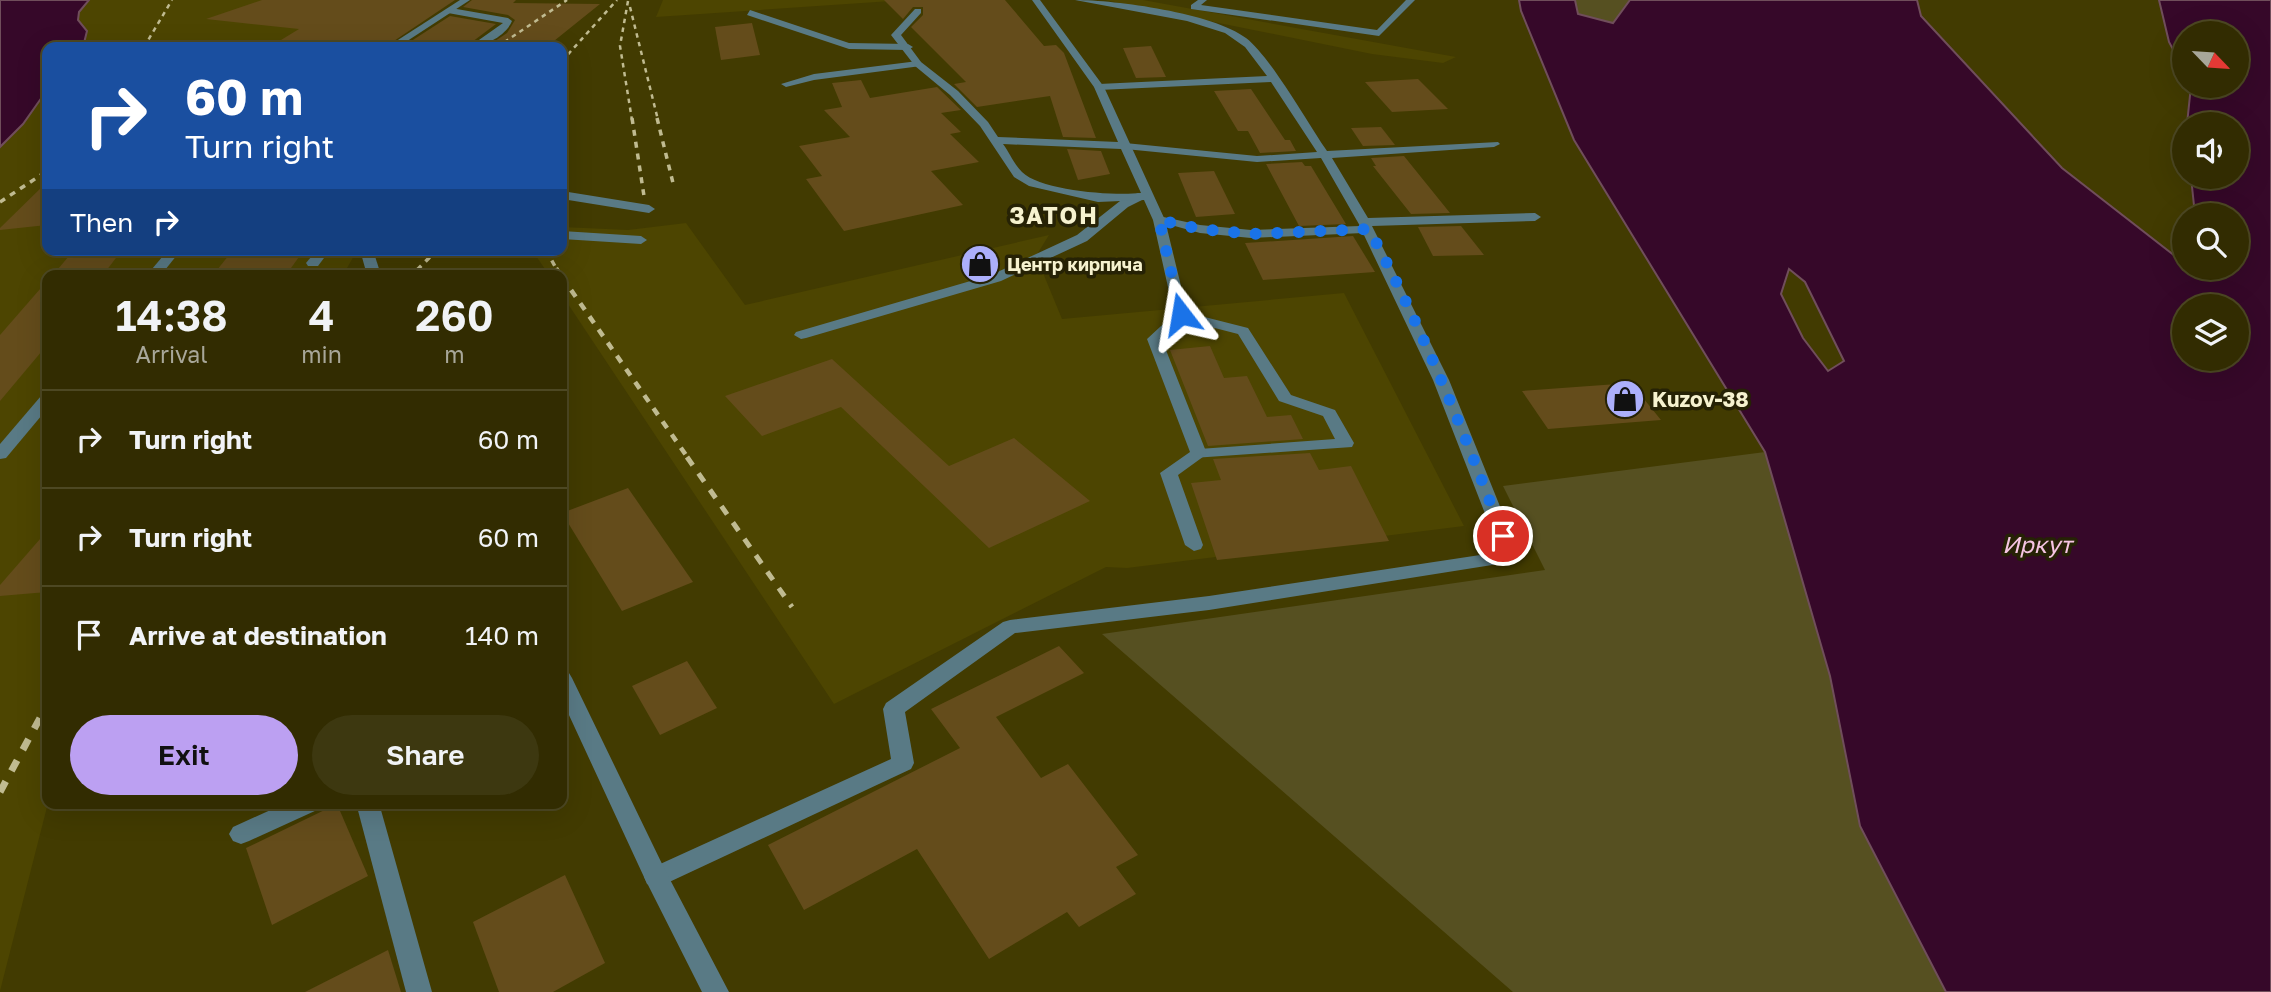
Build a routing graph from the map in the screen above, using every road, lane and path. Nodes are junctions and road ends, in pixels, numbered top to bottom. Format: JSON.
{"nodes":[{"id":1,"x":466,"y":0,"type":"edge"},
{"id":2,"x":1036,"y":0,"type":"edge"},
{"id":3,"x":1079,"y":0,"type":"edge"},
{"id":4,"x":1203,"y":0,"type":"edge"},
{"id":5,"x":1411,"y":0,"type":"edge"},
{"id":6,"x":1130,"y":4,"type":"edge"},
{"id":7,"x":451,"y":11,"type":"junction"},
{"id":8,"x":918,"y":11,"type":"dead end"},
{"id":9,"x":750,"y":13,"type":"dead end"},
{"id":10,"x":400,"y":42,"type":"edge"},
{"id":11,"x":481,"y":42,"type":"edge"},
{"id":12,"x":908,"y":47,"type":"junction"},
{"id":13,"x":918,"y":64,"type":"junction"},
{"id":14,"x":1273,"y":79,"type":"junction"},
{"id":15,"x":786,"y":84,"type":"dead end"},
{"id":16,"x":1099,"y":88,"type":"junction"},
{"id":17,"x":994,"y":140,"type":"junction"},
{"id":18,"x":1494,"y":144,"type":"dead end"},
{"id":19,"x":1125,"y":146,"type":"junction"},
{"id":20,"x":1327,"y":155,"type":"junction"},
{"id":21,"x":567,"y":196,"type":"edge"},
{"id":22,"x":1142,"y":196,"type":"junction"},
{"id":23,"x":649,"y":209,"type":"dead end"},
{"id":24,"x":1535,"y":217,"type":"dead end"},
{"id":25,"x":1159,"y":220,"type":"junction"},
{"id":26,"x":1367,"y":226,"type":"junction"},
{"id":27,"x":567,"y":235,"type":"edge"},
{"id":28,"x":641,"y":240,"type":"dead end"},
{"id":29,"x":170,"y":256,"type":"edge"},
{"id":30,"x":319,"y":256,"type":"edge"},
{"id":31,"x":313,"y":263,"type":"dead end"},
{"id":32,"x":158,"y":270,"type":"edge"},
{"id":33,"x":1181,"y":314,"type":"junction"},
{"id":34,"x":801,"y":335,"type":"dead end"},
{"id":35,"x":42,"y":405,"type":"edge"},
{"id":36,"x":0,"y":454,"type":"edge"},
{"id":37,"x":1199,"y":454,"type":"junction"},
{"id":38,"x":1194,"y":545,"type":"dead end"},
{"id":39,"x":567,"y":692,"type":"edge"},
{"id":40,"x":296,"y":809,"type":"edge"},
{"id":41,"x":369,"y":809,"type":"edge"},
{"id":42,"x":241,"y":834,"type":"dead end"},
{"id":43,"x":656,"y":877,"type":"junction"},
{"id":44,"x":419,"y":992,"type":"edge"},
{"id":45,"x":716,"y":992,"type":"edge"}],
"edges":[{"from":1,"to":7,"type":"street"},
{"from":2,"to":16,"type":"street"},
{"from":3,"to":6,"type":"street"},
{"from":4,"to":5,"type":"street"},
{"from":6,"to":14,"type":"street"},
{"from":7,"to":10,"type":"street"},
{"from":7,"to":11,"type":"street"},
{"from":8,"to":12,"type":"street"},
{"from":9,"to":12,"type":"street"},
{"from":12,"to":13,"type":"street"},
{"from":13,"to":15,"type":"street"},
{"from":13,"to":17,"type":"street"},
{"from":14,"to":16,"type":"street"},
{"from":14,"to":20,"type":"street"},
{"from":16,"to":19,"type":"street"},
{"from":17,"to":19,"type":"street"},
{"from":17,"to":22,"type":"street"},
{"from":18,"to":20,"type":"street"},
{"from":19,"to":20,"type":"street"},
{"from":19,"to":22,"type":"street"},
{"from":20,"to":26,"type":"street"},
{"from":21,"to":23,"type":"street"},
{"from":22,"to":25,"type":"street"},
{"from":22,"to":34,"type":"street"},
{"from":24,"to":26,"type":"street"},
{"from":25,"to":26,"type":"street"},
{"from":25,"to":33,"type":"street"},
{"from":26,"to":43,"type":"street"},
{"from":27,"to":28,"type":"street"},
{"from":29,"to":32,"type":"street"},
{"from":30,"to":31,"type":"street"},
{"from":33,"to":37,"type":"street"},
{"from":33,"to":37,"type":"street"},
{"from":35,"to":36,"type":"street"},
{"from":37,"to":38,"type":"street"},
{"from":39,"to":43,"type":"street"},
{"from":40,"to":42,"type":"street"},
{"from":41,"to":44,"type":"street"},
{"from":43,"to":45,"type":"street"}]}
